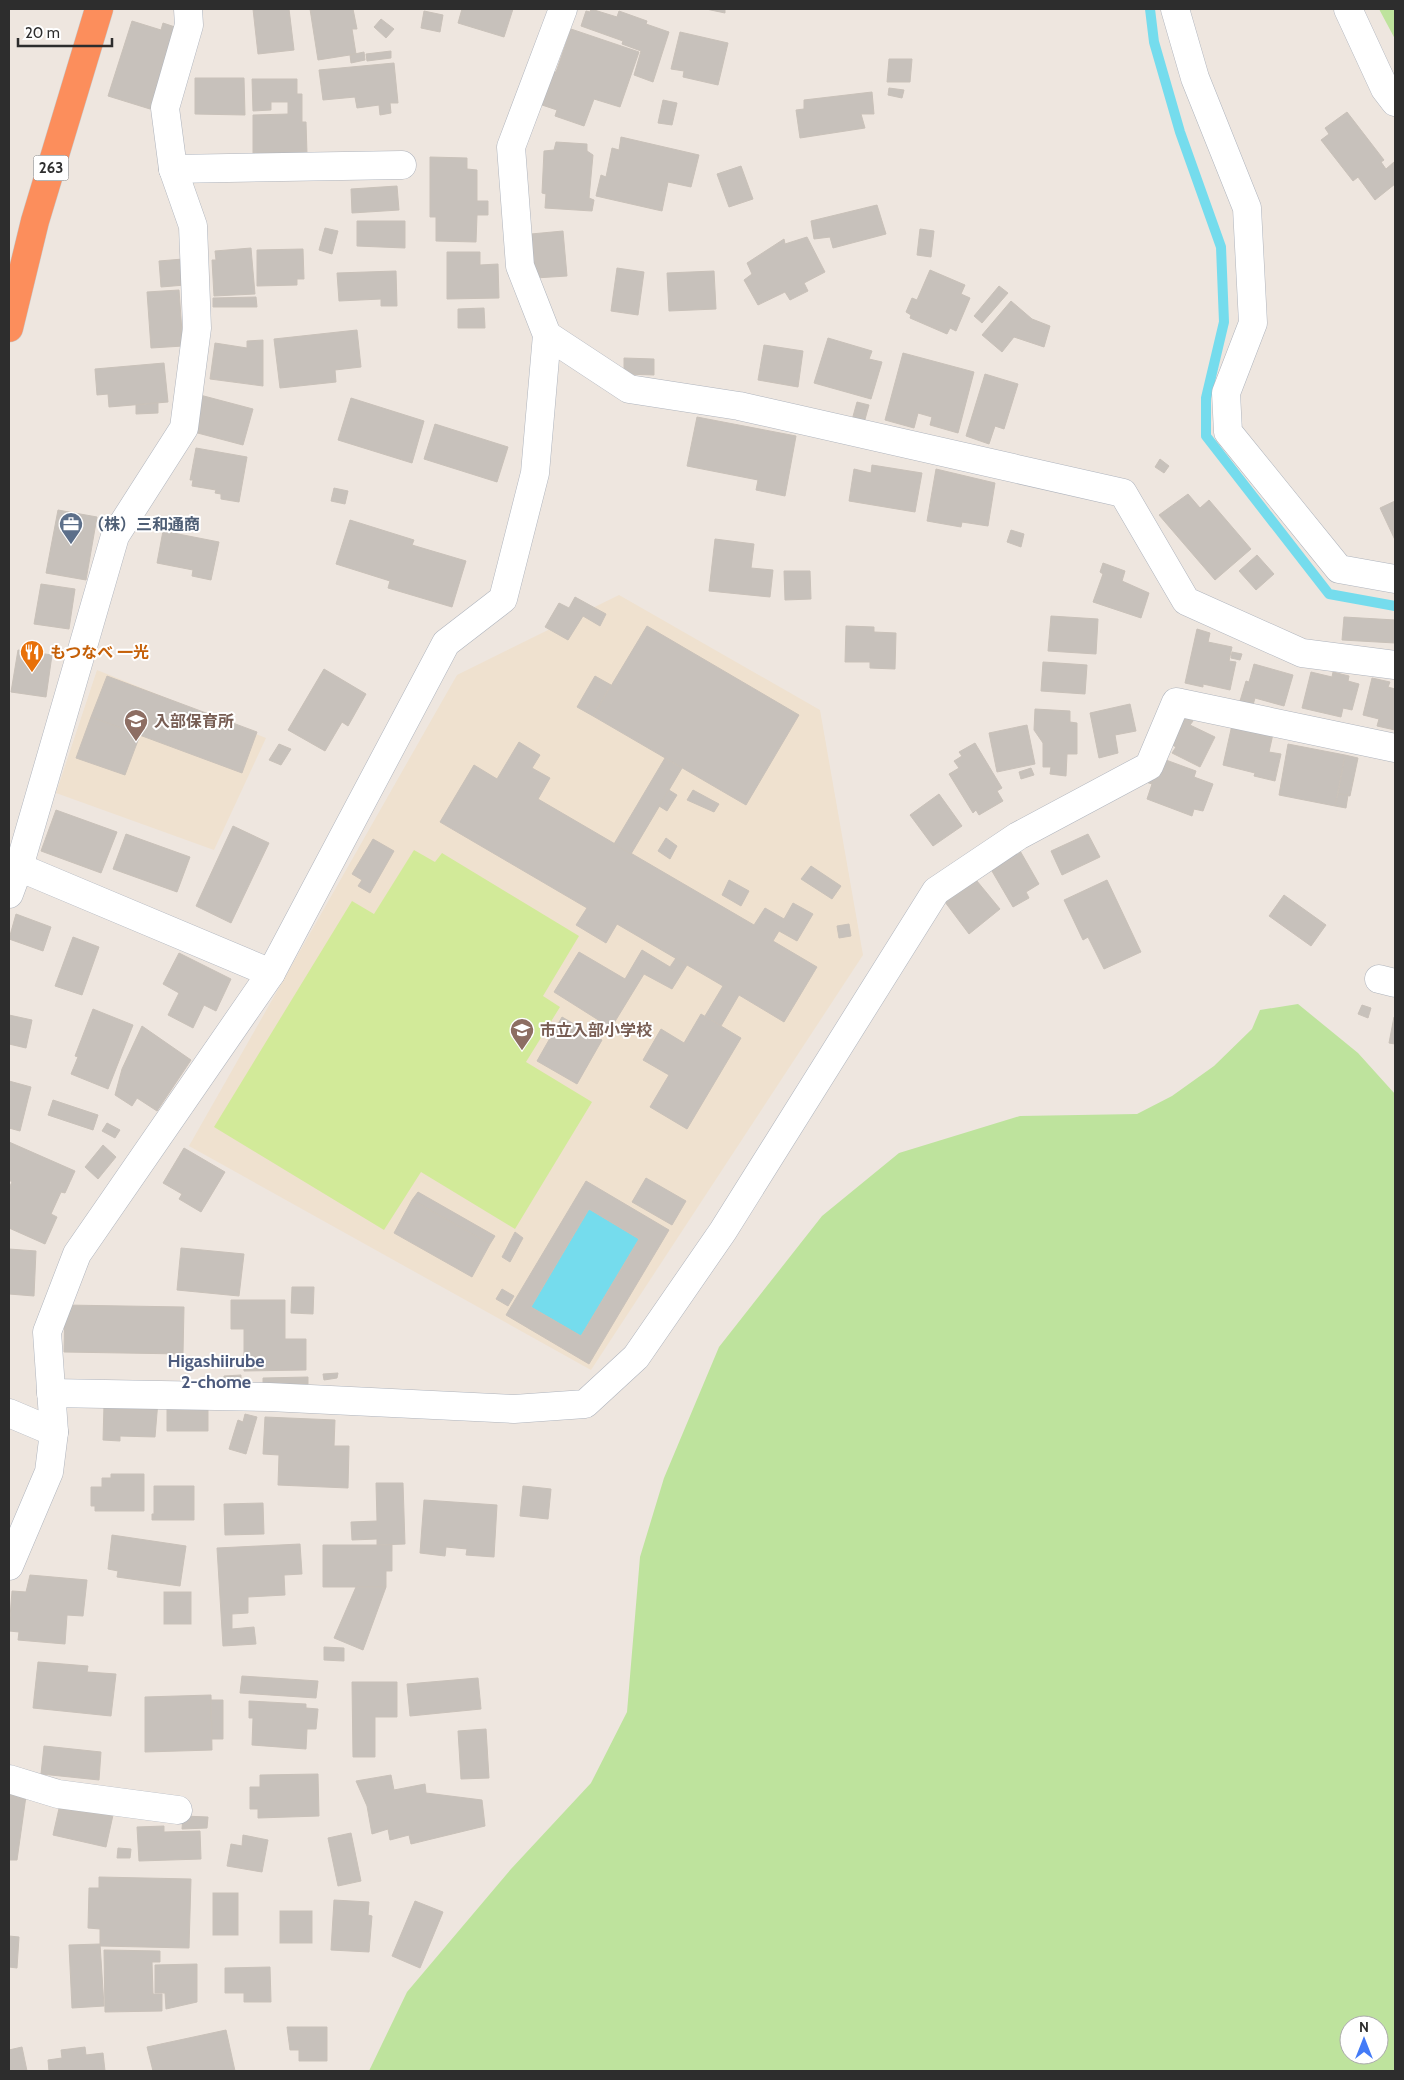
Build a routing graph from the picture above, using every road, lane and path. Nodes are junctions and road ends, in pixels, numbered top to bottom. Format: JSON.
{"nodes":[{"id":1,"x":99,"y":9,"type":"edge"},
{"id":2,"x":188,"y":9,"type":"edge"},
{"id":3,"x":563,"y":9,"type":"edge"},
{"id":4,"x":1175,"y":9,"type":"edge"},
{"id":5,"x":1348,"y":9,"type":"edge"},
{"id":6,"x":1395,"y":102,"type":"edge"},
{"id":7,"x":402,"y":165,"type":"dead end"},
{"id":8,"x":173,"y":169,"type":"junction"},
{"id":9,"x":9,"y":328,"type":"edge"},
{"id":10,"x":547,"y":336,"type":"junction"},
{"id":11,"x":1395,"y":579,"type":"edge"},
{"id":12,"x":1395,"y":665,"type":"edge"},
{"id":13,"x":1395,"y":748,"type":"edge"},
{"id":14,"x":14,"y":865,"type":"edge"},
{"id":15,"x":9,"y":894,"type":"edge"},
{"id":16,"x":271,"y":973,"type":"junction"},
{"id":17,"x":51,"y":1393,"type":"junction"},
{"id":18,"x":9,"y":1413,"type":"edge"},
{"id":19,"x":54,"y":1432,"type":"junction"},
{"id":20,"x":9,"y":1566,"type":"edge"},
{"id":21,"x":9,"y":1779,"type":"edge"},
{"id":22,"x":178,"y":1810,"type":"dead end"}],
"edges":[{"from":1,"to":9,"type":"highway","number":"263"},
{"from":2,"to":8,"type":"street"},
{"from":3,"to":10,"type":"street"},
{"from":4,"to":11,"type":"street"},
{"from":5,"to":6,"type":"street"},
{"from":7,"to":8,"type":"street"},
{"from":8,"to":14,"type":"street"},
{"from":10,"to":12,"type":"street"},
{"from":10,"to":16,"type":"street"},
{"from":13,"to":17,"type":"street"},
{"from":14,"to":15,"type":"street"},
{"from":14,"to":16,"type":"street"},
{"from":16,"to":17,"type":"street"},
{"from":17,"to":19,"type":"street"},
{"from":18,"to":19,"type":"street"},
{"from":19,"to":20,"type":"street"},
{"from":21,"to":22,"type":"street"}]}
